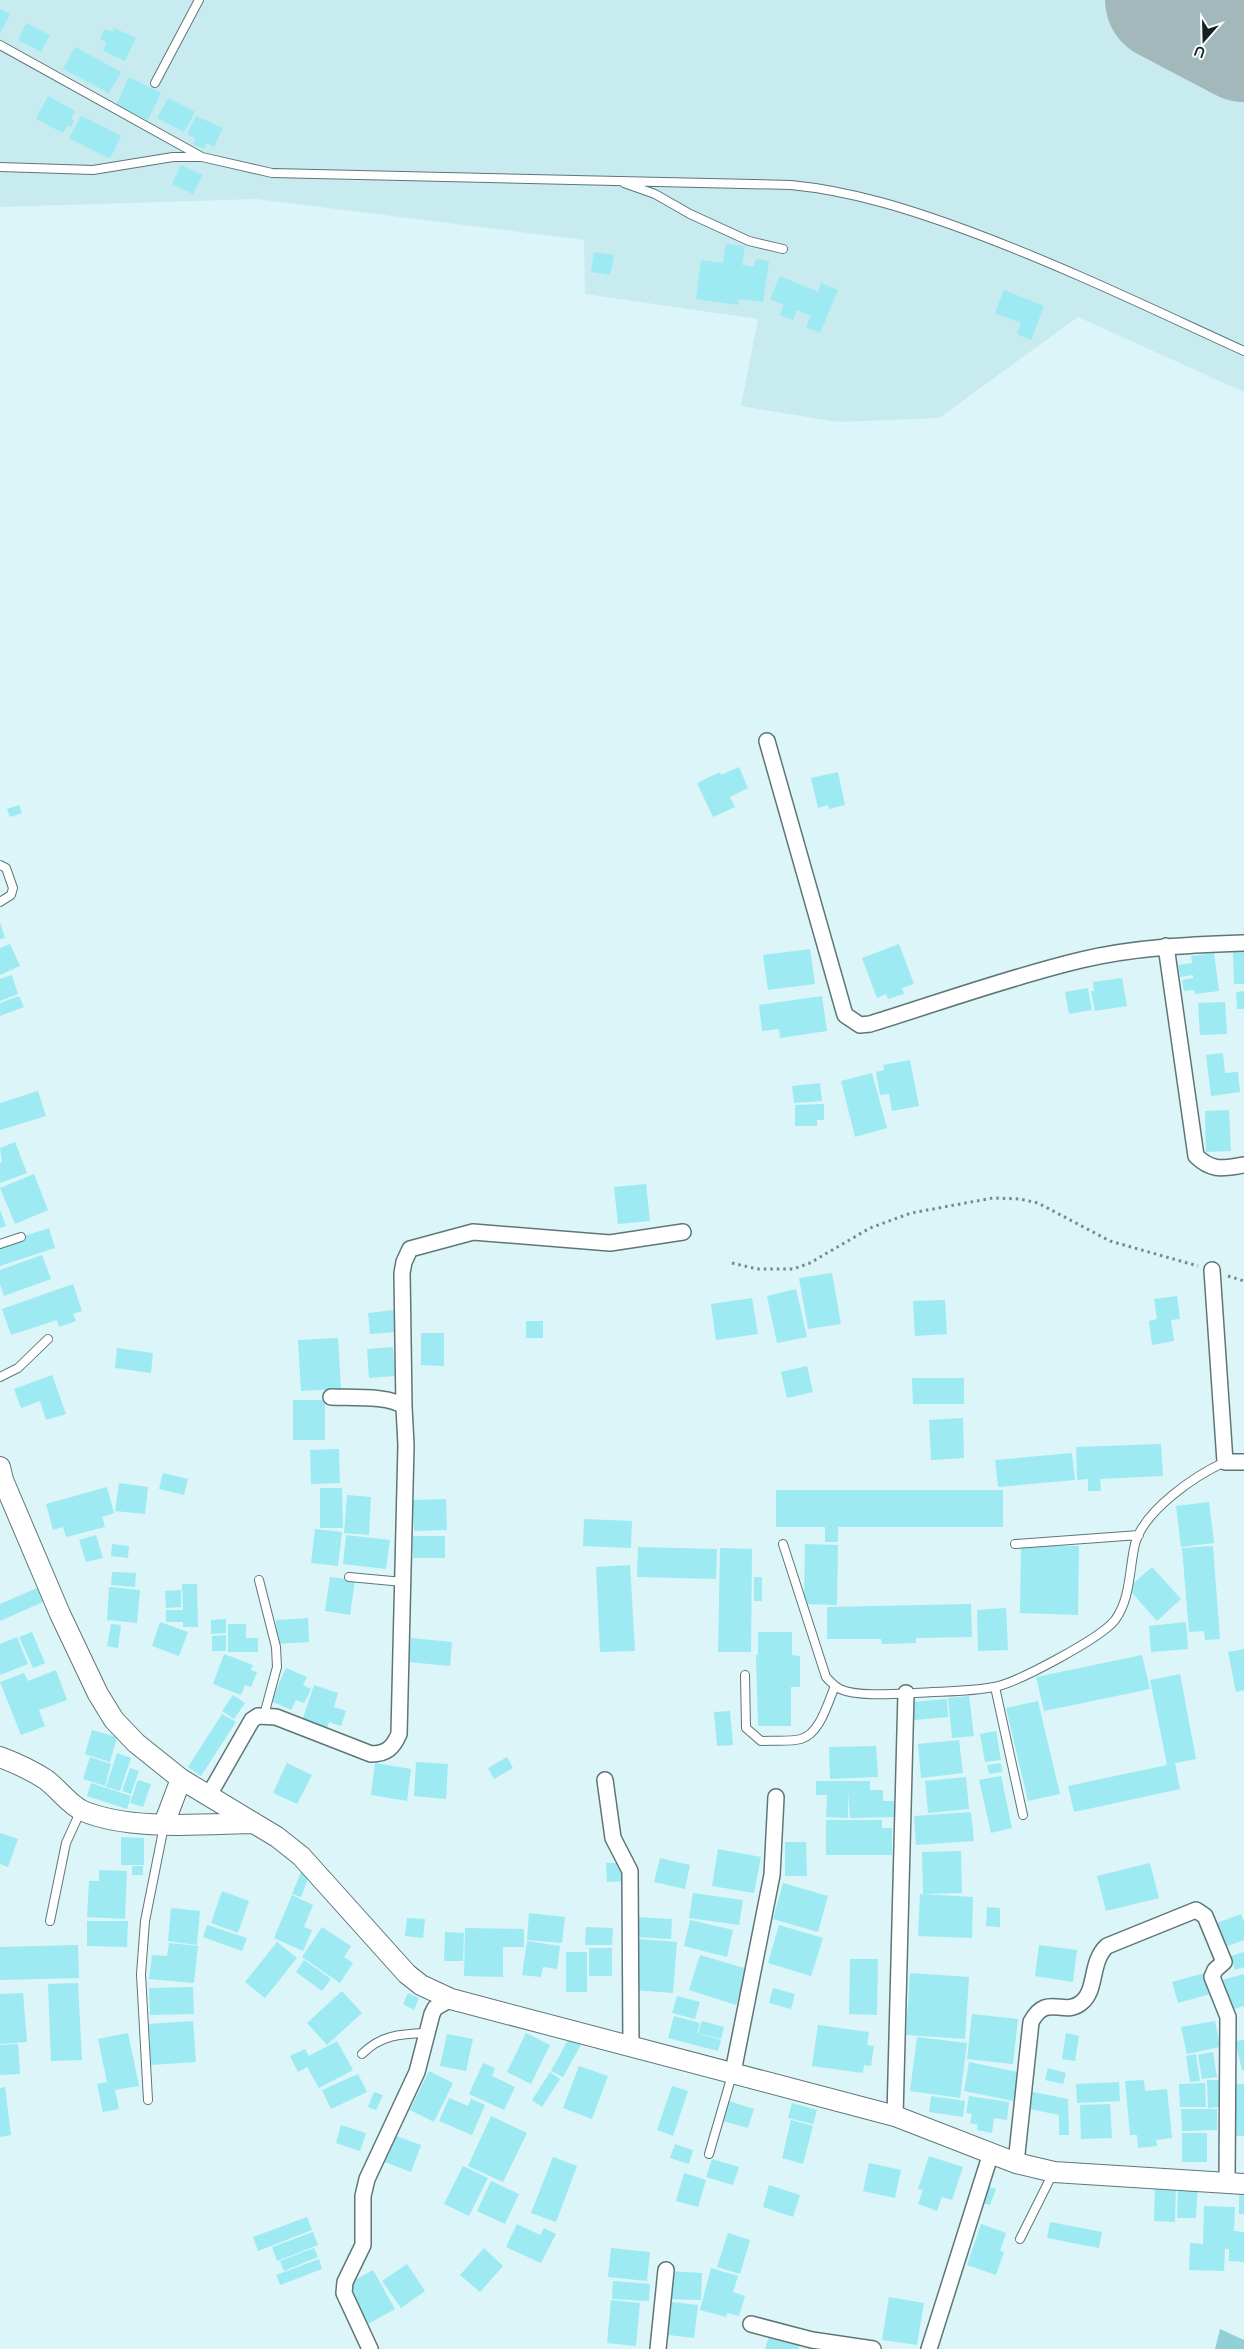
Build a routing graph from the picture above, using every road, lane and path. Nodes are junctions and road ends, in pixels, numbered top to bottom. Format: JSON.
{"nodes":[{"id":1,"x":199,"y":0,"type":"edge"},
{"id":2,"x":2,"y":46,"type":"edge"},
{"id":3,"x":0,"y":56,"type":"edge"},
{"id":4,"x":155,"y":83,"type":"dead end"},
{"id":5,"x":202,"y":157,"type":"junction"},
{"id":6,"x":0,"y":167,"type":"edge"},
{"id":7,"x":618,"y":181,"type":"junction"},
{"id":8,"x":783,"y":249,"type":"dead end"},
{"id":9,"x":1244,"y":351,"type":"edge"},
{"id":10,"x":767,"y":741,"type":"dead end"},
{"id":11,"x":0,"y":865,"type":"edge"},
{"id":12,"x":0,"y":902,"type":"edge"},
{"id":13,"x":1244,"y":943,"type":"edge"},
{"id":14,"x":1166,"y":946,"type":"junction"},
{"id":15,"x":1244,"y":1165,"type":"edge"},
{"id":16,"x":683,"y":1232,"type":"dead end"},
{"id":17,"x":21,"y":1237,"type":"dead end"},
{"id":18,"x":0,"y":1244,"type":"edge"},
{"id":19,"x":732,"y":1263,"type":"dead end"},
{"id":20,"x":1212,"y":1270,"type":"junction"},
{"id":21,"x":1244,"y":1281,"type":"edge"},
{"id":22,"x":48,"y":1339,"type":"dead end"},
{"id":23,"x":0,"y":1377,"type":"edge"},
{"id":24,"x":331,"y":1398,"type":"dead end"},
{"id":25,"x":404,"y":1408,"type":"junction"},
{"id":26,"x":1225,"y":1462,"type":"junction"},
{"id":27,"x":1244,"y":1462,"type":"edge"},
{"id":28,"x":1,"y":1475,"type":"edge"},
{"id":29,"x":1139,"y":1535,"type":"junction"},
{"id":30,"x":783,"y":1544,"type":"dead end"},
{"id":31,"x":1015,"y":1544,"type":"dead end"},
{"id":32,"x":349,"y":1577,"type":"dead end"},
{"id":33,"x":259,"y":1580,"type":"dead end"},
{"id":34,"x":403,"y":1582,"type":"junction"},
{"id":35,"x":745,"y":1675,"type":"dead end"},
{"id":36,"x":835,"y":1686,"type":"junction"},
{"id":37,"x":995,"y":1687,"type":"junction"},
{"id":38,"x":906,"y":1693,"type":"junction"},
{"id":39,"x":264,"y":1715,"type":"junction"},
{"id":40,"x":0,"y":1757,"type":"edge"},
{"id":41,"x":180,"y":1779,"type":"junction"},
{"id":42,"x":606,"y":1780,"type":"dead end"},
{"id":43,"x":209,"y":1795,"type":"junction"},
{"id":44,"x":776,"y":1797,"type":"dead end"},
{"id":45,"x":81,"y":1810,"type":"junction"},
{"id":46,"x":1022,"y":1815,"type":"dead end"},
{"id":47,"x":254,"y":1823,"type":"junction"},
{"id":48,"x":164,"y":1824,"type":"junction"},
{"id":49,"x":50,"y":1921,"type":"dead end"},
{"id":50,"x":451,"y":1999,"type":"junction"},
{"id":51,"x":426,"y":2033,"type":"junction"},
{"id":52,"x":631,"y":2046,"type":"junction"},
{"id":53,"x":362,"y":2054,"type":"dead end"},
{"id":54,"x":733,"y":2072,"type":"junction"},
{"id":55,"x":148,"y":2100,"type":"dead end"},
{"id":56,"x":895,"y":2116,"type":"junction"},
{"id":57,"x":991,"y":2153,"type":"junction"},
{"id":58,"x":709,"y":2154,"type":"dead end"},
{"id":59,"x":1016,"y":2162,"type":"junction"},
{"id":60,"x":1054,"y":2172,"type":"junction"},
{"id":61,"x":1236,"y":2184,"type":"edge"},
{"id":62,"x":1020,"y":2239,"type":"dead end"},
{"id":63,"x":666,"y":2270,"type":"dead end"},
{"id":64,"x":751,"y":2324,"type":"dead end"},
{"id":65,"x":370,"y":2349,"type":"edge"},
{"id":66,"x":658,"y":2349,"type":"edge"},
{"id":67,"x":873,"y":2349,"type":"edge"},
{"id":68,"x":929,"y":2349,"type":"edge"}],
"edges":[{"from":1,"to":4,"type":"lane"},
{"from":2,"to":3,"type":"lane"},
{"from":2,"to":5,"type":"lane"},
{"from":5,"to":6,"type":"lane"},
{"from":5,"to":7,"type":"lane"},
{"from":7,"to":8,"type":"lane"},
{"from":7,"to":9,"type":"lane"},
{"from":10,"to":14,"type":"street"},
{"from":11,"to":12,"type":"lane"},
{"from":13,"to":14,"type":"street"},
{"from":14,"to":15,"type":"street"},
{"from":16,"to":25,"type":"street"},
{"from":17,"to":18,"type":"lane"},
{"from":19,"to":20,"type":"path"},
{"from":20,"to":21,"type":"path"},
{"from":20,"to":26,"type":"street"},
{"from":22,"to":23,"type":"lane"},
{"from":24,"to":25,"type":"street"},
{"from":25,"to":34,"type":"street"},
{"from":26,"to":27,"type":"street"},
{"from":26,"to":29,"type":"lane"},
{"from":28,"to":41,"type":"street"},
{"from":29,"to":31,"type":"lane"},
{"from":29,"to":37,"type":"lane"},
{"from":30,"to":36,"type":"lane"},
{"from":32,"to":34,"type":"lane"},
{"from":33,"to":39,"type":"lane"},
{"from":34,"to":39,"type":"street"},
{"from":35,"to":36,"type":"lane"},
{"from":36,"to":38,"type":"lane"},
{"from":37,"to":38,"type":"lane"},
{"from":37,"to":46,"type":"lane"},
{"from":38,"to":56,"type":"street"},
{"from":39,"to":43,"type":"street"},
{"from":40,"to":45,"type":"street"},
{"from":41,"to":43,"type":"street"},
{"from":41,"to":48,"type":"street"},
{"from":42,"to":52,"type":"street"},
{"from":43,"to":47,"type":"street"},
{"from":44,"to":54,"type":"street"},
{"from":45,"to":48,"type":"street"},
{"from":45,"to":49,"type":"lane"},
{"from":47,"to":48,"type":"street"},
{"from":47,"to":50,"type":"street"},
{"from":48,"to":55,"type":"lane"},
{"from":50,"to":51,"type":"street"},
{"from":50,"to":52,"type":"street"},
{"from":51,"to":53,"type":"lane"},
{"from":51,"to":65,"type":"street"},
{"from":52,"to":54,"type":"street"},
{"from":54,"to":56,"type":"street"},
{"from":54,"to":58,"type":"lane"},
{"from":56,"to":57,"type":"street"},
{"from":57,"to":59,"type":"street"},
{"from":57,"to":68,"type":"street"},
{"from":59,"to":60,"type":"street"},
{"from":59,"to":61,"type":"street"},
{"from":60,"to":61,"type":"street"},
{"from":60,"to":62,"type":"lane"},
{"from":63,"to":66,"type":"street"},
{"from":64,"to":67,"type":"street"}]}
